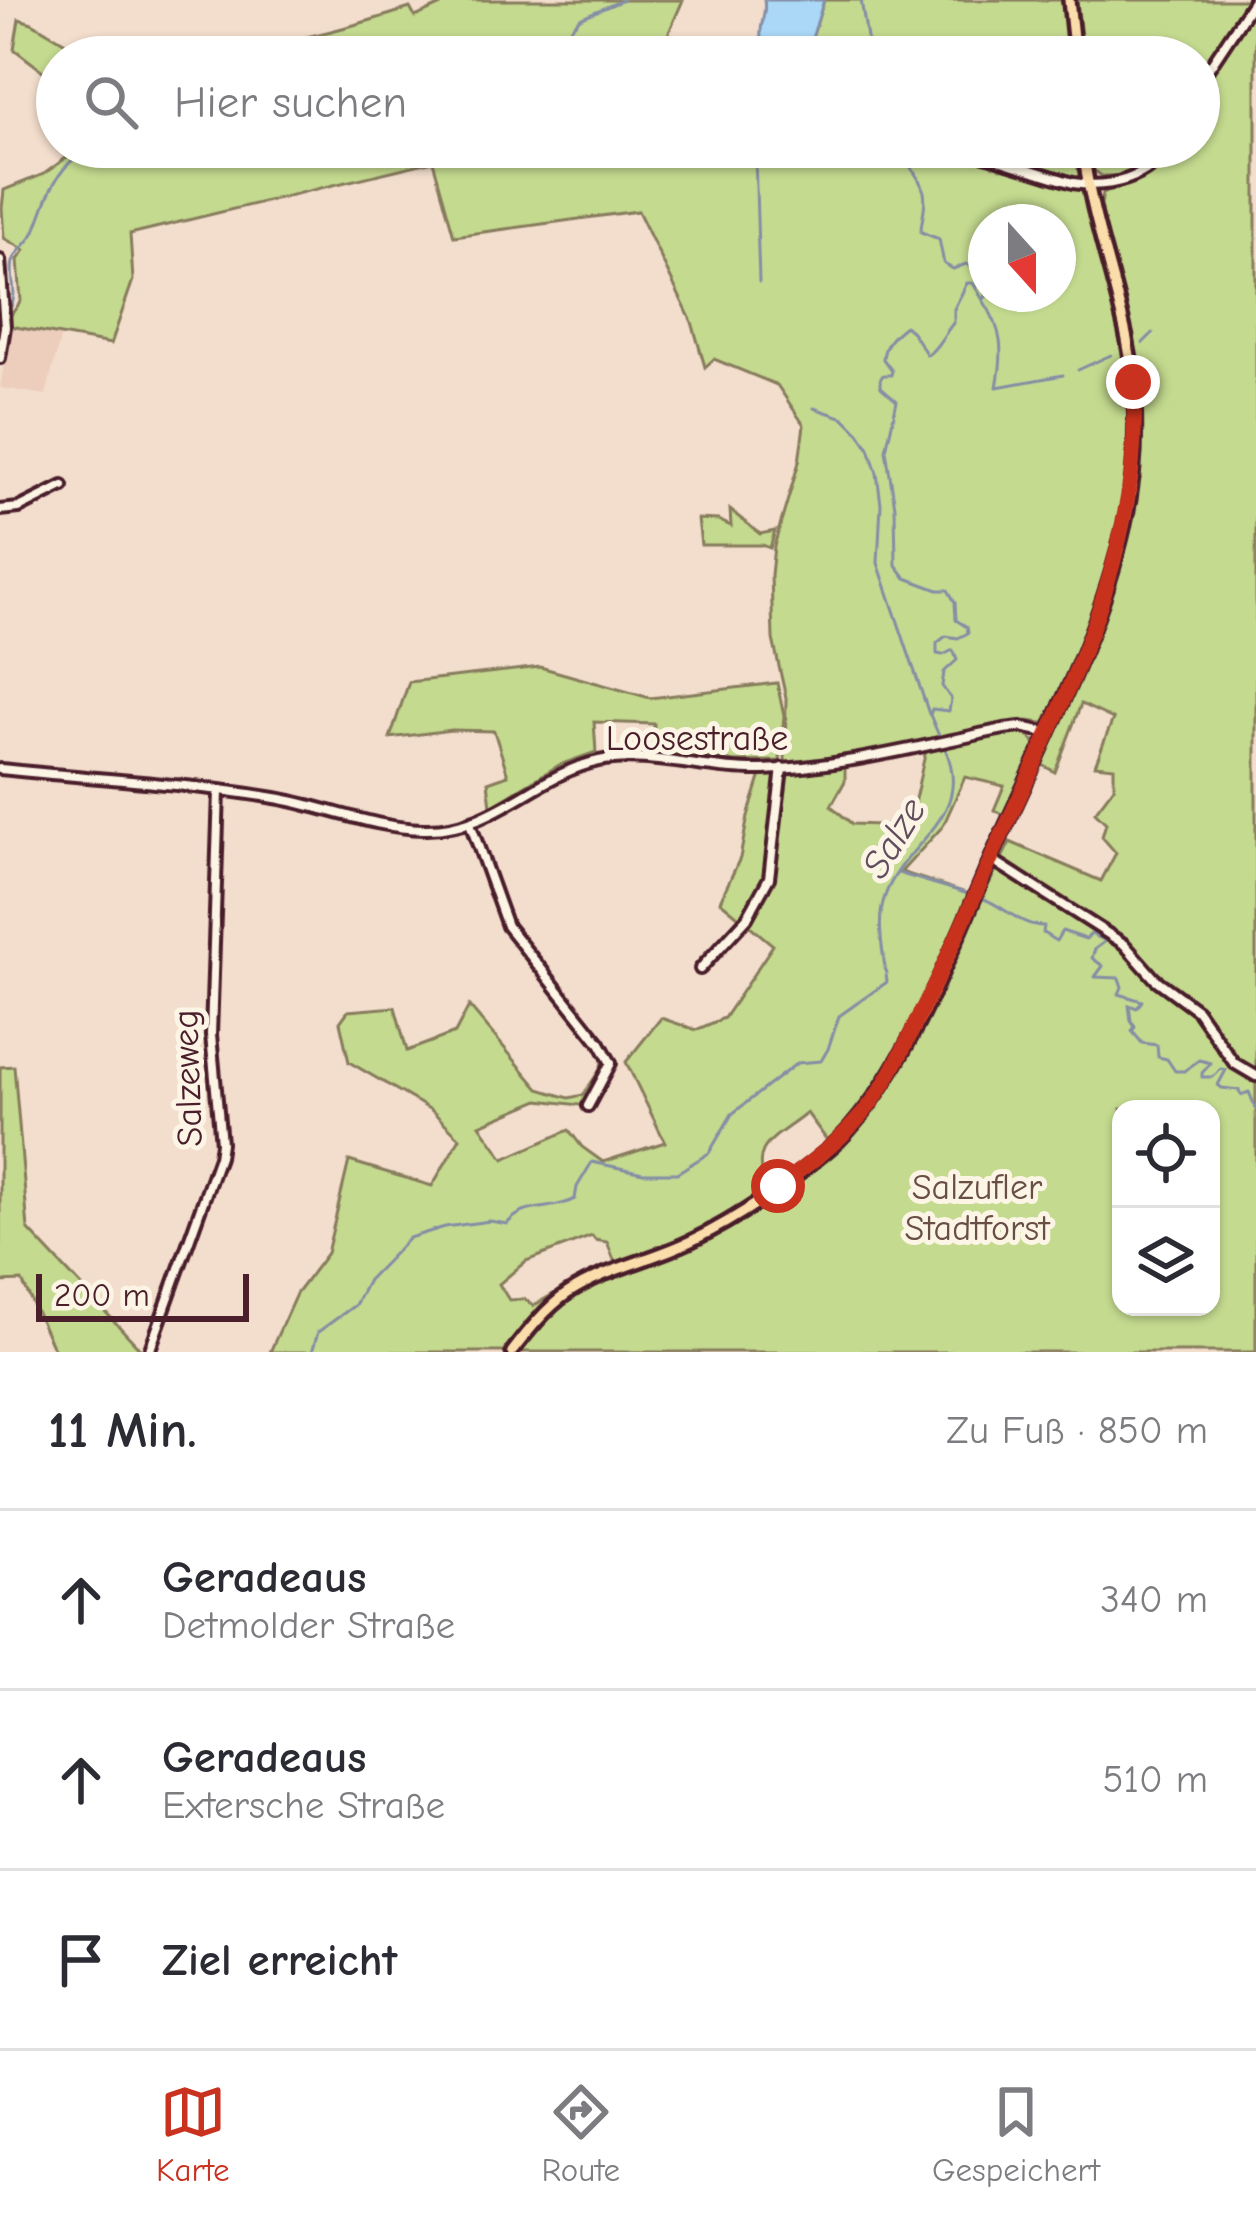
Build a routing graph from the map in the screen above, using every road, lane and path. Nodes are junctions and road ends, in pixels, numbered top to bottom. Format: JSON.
{"nodes":[{"id":1,"x":1069,"y":0,"type":"edge"},
{"id":2,"x":1254,"y":0,"type":"edge"},
{"id":3,"x":1073,"y":36,"type":"edge"},
{"id":4,"x":1220,"y":51,"type":"edge"},
{"id":5,"x":1022,"y":168,"type":"edge"},
{"id":6,"x":1086,"y":168,"type":"edge"},
{"id":7,"x":1149,"y":168,"type":"edge"},
{"id":8,"x":1088,"y":185,"type":"junction"},
{"id":9,"x":0,"y":260,"type":"edge"},
{"id":10,"x":0,"y":358,"type":"edge"},
{"id":11,"x":63,"y":486,"type":"dead end"},
{"id":12,"x":0,"y":509,"type":"edge"},
{"id":13,"x":1048,"y":733,"type":"junction"},
{"id":14,"x":782,"y":768,"type":"junction"},
{"id":15,"x":0,"y":769,"type":"edge"},
{"id":16,"x":219,"y":790,"type":"junction"},
{"id":17,"x":470,"y":823,"type":"junction"},
{"id":18,"x":992,"y":859,"type":"junction"},
{"id":19,"x":700,"y":969,"type":"dead end"},
{"id":20,"x":1256,"y":1076,"type":"edge"},
{"id":21,"x":589,"y":1106,"type":"dead end"},
{"id":22,"x":149,"y":1352,"type":"edge"},
{"id":23,"x":512,"y":1352,"type":"edge"}],
"edges":[{"from":1,"to":3,"type":"main road"},
{"from":2,"to":4,"type":"street"},
{"from":5,"to":8,"type":"street"},
{"from":6,"to":8,"type":"main road"},
{"from":7,"to":8,"type":"street"},
{"from":8,"to":13,"type":"main road"},
{"from":9,"to":10,"type":"street"},
{"from":11,"to":12,"type":"street"},
{"from":13,"to":14,"type":"street","name":"Loosestraße"},
{"from":13,"to":18,"type":"main road"},
{"from":14,"to":17,"type":"street","name":"Loosestraße"},
{"from":14,"to":19,"type":"street"},
{"from":15,"to":16,"type":"street","name":"Loosestraße"},
{"from":16,"to":17,"type":"street","name":"Loosestraße"},
{"from":16,"to":22,"type":"street","name":"Salzeweg"},
{"from":17,"to":21,"type":"street"},
{"from":18,"to":20,"type":"street"},
{"from":18,"to":23,"type":"main road"}]}
